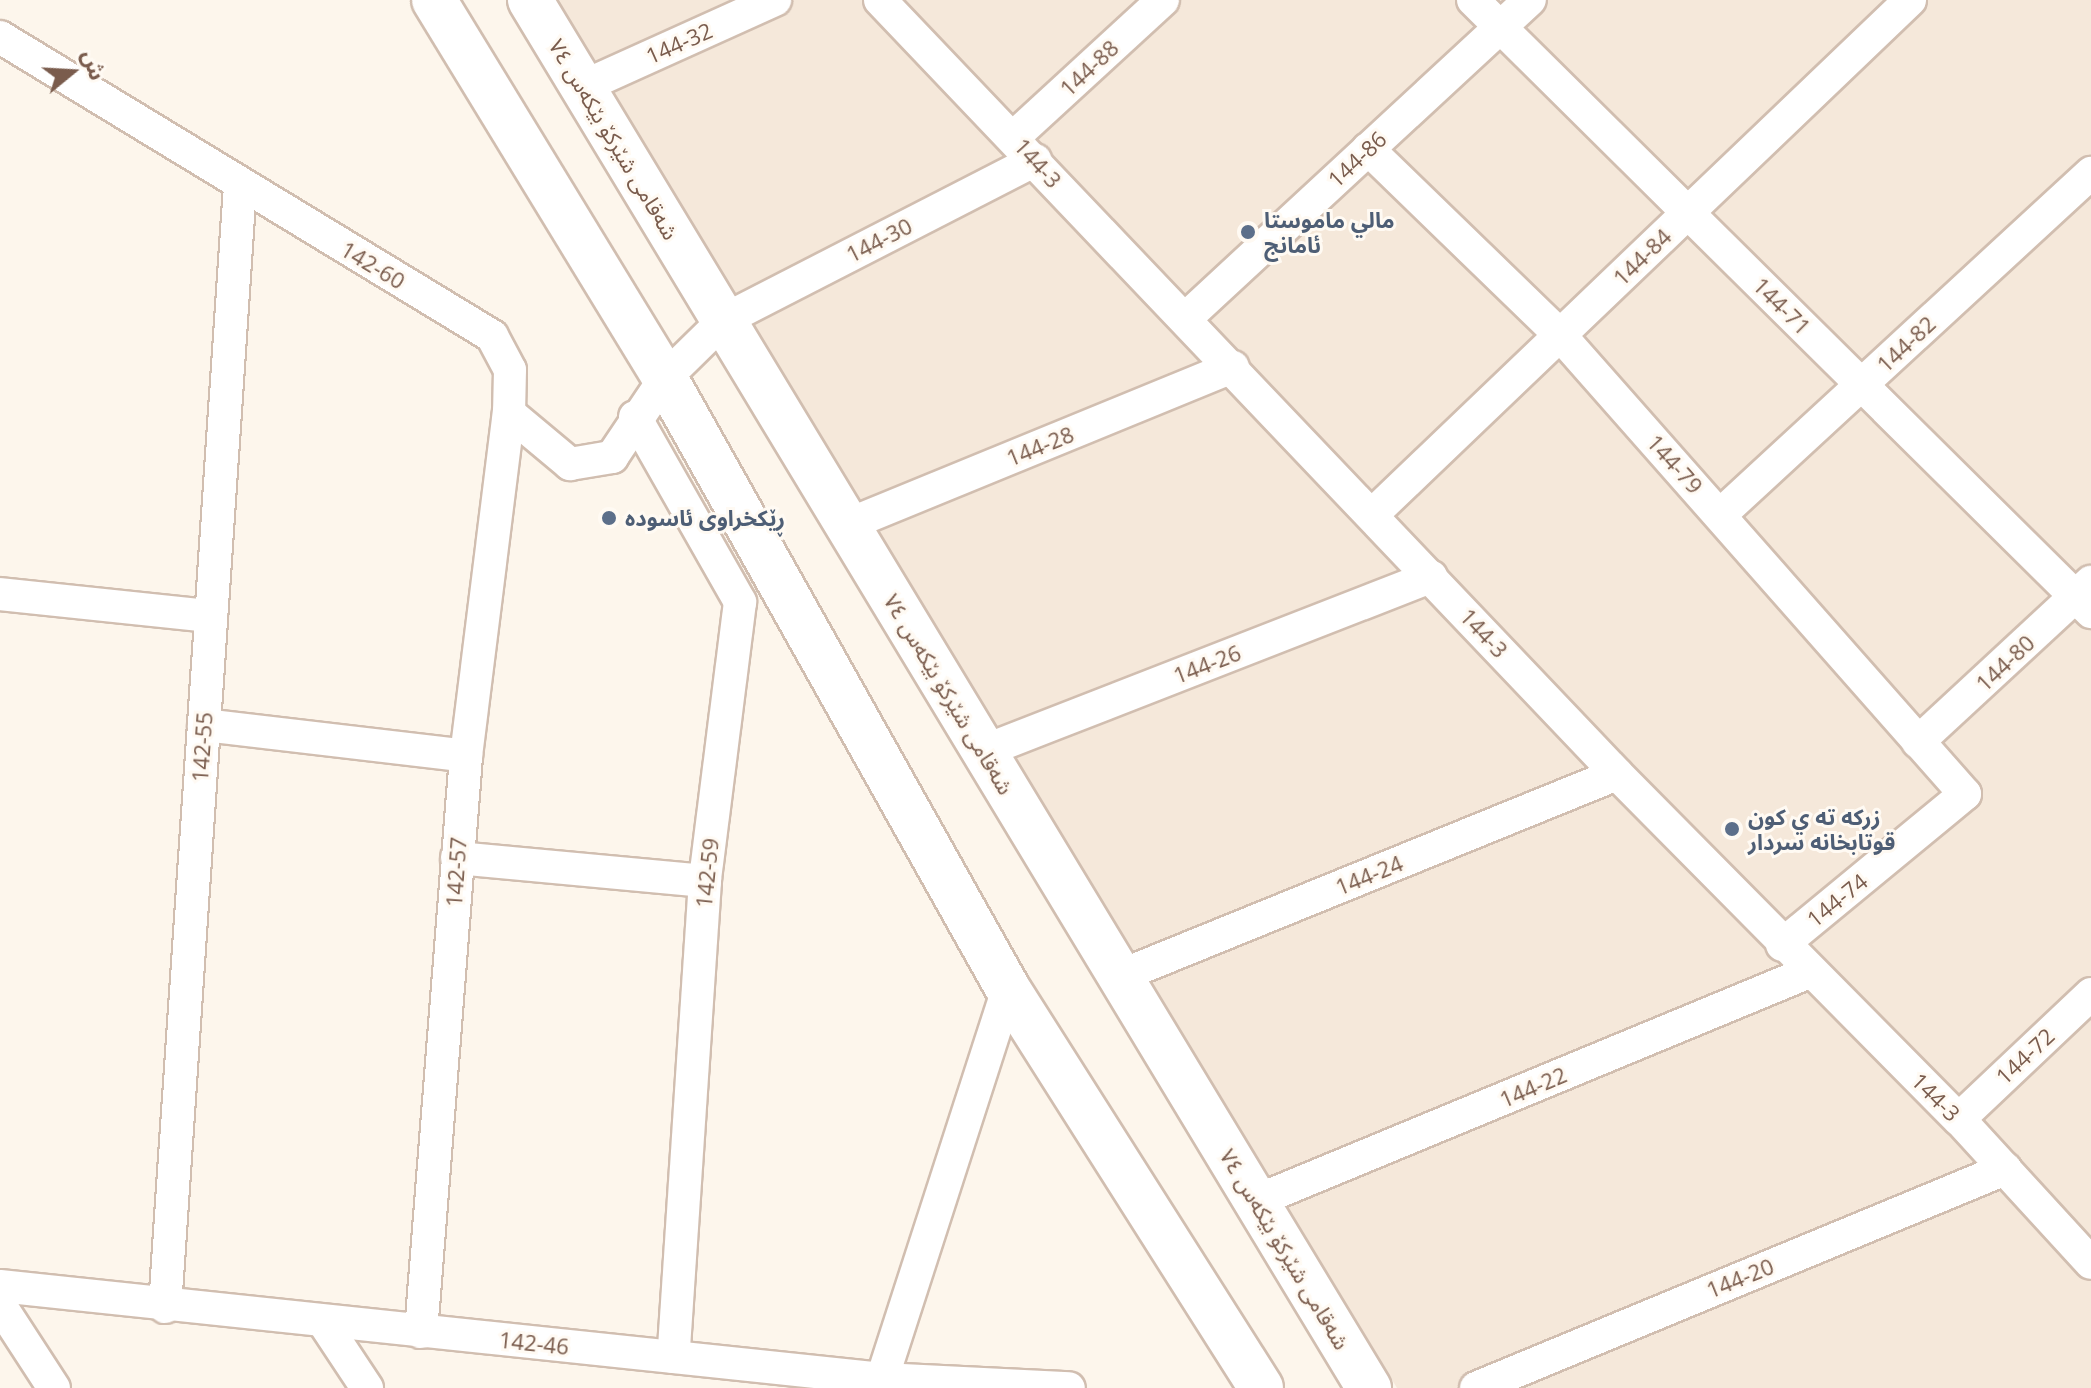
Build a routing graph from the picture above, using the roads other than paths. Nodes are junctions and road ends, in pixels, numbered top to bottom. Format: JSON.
{"nodes":[{"id":1,"x":434,"y":0,"type":"edge"},
{"id":2,"x":530,"y":0,"type":"edge"},
{"id":3,"x":775,"y":0,"type":"edge"},
{"id":4,"x":880,"y":0,"type":"edge"},
{"id":5,"x":1163,"y":0,"type":"edge"},
{"id":6,"x":1473,"y":0,"type":"edge"},
{"id":7,"x":1530,"y":0,"type":"edge"},
{"id":8,"x":1910,"y":0,"type":"edge"},
{"id":9,"x":1500,"y":27,"type":"junction"},
{"id":10,"x":0,"y":37,"type":"edge"},
{"id":11,"x":582,"y":87,"type":"junction"},
{"id":12,"x":1025,"y":148,"type":"junction"},
{"id":13,"x":1368,"y":149,"type":"junction"},
{"id":14,"x":2091,"y":173,"type":"edge"},
{"id":15,"x":240,"y":186,"type":"junction"},
{"id":16,"x":1688,"y":213,"type":"junction"},
{"id":17,"x":1185,"y":319,"type":"junction"},
{"id":18,"x":724,"y":320,"type":"junction"},
{"id":19,"x":1560,"y":335,"type":"junction"},
{"id":20,"x":1233,"y":367,"type":"junction"},
{"id":21,"x":665,"y":378,"type":"junction"},
{"id":22,"x":1861,"y":385,"type":"junction"},
{"id":23,"x":509,"y":413,"type":"junction"},
{"id":24,"x":635,"y":417,"type":"junction"},
{"id":25,"x":1374,"y":513,"type":"junction"},
{"id":26,"x":1720,"y":515,"type":"junction"},
{"id":27,"x":847,"y":525,"type":"junction"},
{"id":28,"x":1431,"y":577,"type":"junction"},
{"id":29,"x":0,"y":594,"type":"edge"},
{"id":30,"x":2086,"y":597,"type":"edge"},
{"id":31,"x":211,"y":616,"type":"junction"},
{"id":32,"x":204,"y":725,"type":"junction"},
{"id":33,"x":1918,"y":742,"type":"junction"},
{"id":34,"x":984,"y":751,"type":"junction"},
{"id":35,"x":466,"y":756,"type":"junction"},
{"id":36,"x":1617,"y":774,"type":"junction"},
{"id":37,"x":1965,"y":794,"type":"joint"},
{"id":38,"x":457,"y":858,"type":"junction"},
{"id":39,"x":705,"y":881,"type":"junction"},
{"id":40,"x":1782,"y":945,"type":"junction"},
{"id":41,"x":1809,"y":972,"type":"junction"},
{"id":42,"x":1120,"y":976,"type":"junction"},
{"id":43,"x":1008,"y":989,"type":"junction"},
{"id":44,"x":2091,"y":994,"type":"edge"},
{"id":45,"x":1959,"y":1119,"type":"junction"},
{"id":46,"x":2005,"y":1169,"type":"junction"},
{"id":47,"x":1256,"y":1201,"type":"junction"},
{"id":48,"x":2091,"y":1263,"type":"edge"},
{"id":49,"x":0,"y":1286,"type":"edge"},
{"id":50,"x":0,"y":1305,"type":"edge"},
{"id":51,"x":165,"y":1307,"type":"junction"},
{"id":52,"x":324,"y":1323,"type":"junction"},
{"id":53,"x":421,"y":1332,"type":"junction"},
{"id":54,"x":673,"y":1357,"type":"junction"},
{"id":55,"x":883,"y":1384,"type":"edge"},
{"id":56,"x":54,"y":1388,"type":"edge"},
{"id":57,"x":367,"y":1388,"type":"edge"},
{"id":58,"x":1041,"y":1388,"type":"edge"},
{"id":59,"x":1069,"y":1388,"type":"edge"},
{"id":60,"x":1261,"y":1388,"type":"edge"},
{"id":61,"x":1369,"y":1388,"type":"edge"},
{"id":62,"x":1476,"y":1388,"type":"edge"}],
"edges":[{"from":1,"to":21,"type":"street"},
{"from":2,"to":11,"type":"street","name":"شەقامی شێرکۆ بێکەس ٧٤"},
{"from":3,"to":11,"type":"street","name":"144-32"},
{"from":4,"to":12,"type":"street","name":"144-3"},
{"from":5,"to":12,"type":"street","name":"144-88"},
{"from":6,"to":9,"type":"street","name":"144-71"},
{"from":7,"to":9,"type":"street","name":"144-86"},
{"from":8,"to":16,"type":"street","name":"144-84"},
{"from":9,"to":13,"type":"street","name":"144-86"},
{"from":9,"to":16,"type":"street","name":"144-71"},
{"from":10,"to":15,"type":"street","name":"142-60"},
{"from":11,"to":18,"type":"street","name":"شەقامی شێرکۆ بێکەس ٧٤"},
{"from":12,"to":17,"type":"street","name":"144-3"},
{"from":12,"to":18,"type":"street","name":"144-30"},
{"from":13,"to":17,"type":"street","name":"144-86"},
{"from":13,"to":19,"type":"street","name":"144-79"},
{"from":14,"to":22,"type":"street","name":"144-82"},
{"from":15,"to":23,"type":"street","name":"142-60"},
{"from":15,"to":31,"type":"street","name":"142-55"},
{"from":16,"to":19,"type":"street","name":"144-84"},
{"from":16,"to":22,"type":"street","name":"144-71"},
{"from":17,"to":20,"type":"street","name":"144-3"},
{"from":18,"to":21,"type":"street","name":"144-30"},
{"from":18,"to":27,"type":"street","name":"شەقامی شێرکۆ بێکەس ٧٤"},
{"from":19,"to":25,"type":"street","name":"144-84"},
{"from":19,"to":26,"type":"street","name":"144-79"},
{"from":20,"to":25,"type":"street","name":"144-3"},
{"from":20,"to":27,"type":"street","name":"144-28"},
{"from":21,"to":24,"type":"street"},
{"from":21,"to":43,"type":"street"},
{"from":22,"to":26,"type":"street","name":"144-82"},
{"from":22,"to":30,"type":"street","name":"144-71"},
{"from":23,"to":24,"type":"street"},
{"from":23,"to":35,"type":"street","name":"142-57"},
{"from":24,"to":39,"type":"street","name":"142-59"},
{"from":25,"to":28,"type":"street","name":"144-3"},
{"from":26,"to":33,"type":"street","name":"144-79"},
{"from":27,"to":34,"type":"street","name":"شەقامی شێرکۆ بێکەس ٧٤"},
{"from":28,"to":34,"type":"street","name":"144-26"},
{"from":28,"to":36,"type":"street","name":"144-3"},
{"from":29,"to":31,"type":"street"},
{"from":30,"to":33,"type":"street","name":"144-80"},
{"from":31,"to":32,"type":"street","name":"142-55"},
{"from":32,"to":35,"type":"street"},
{"from":32,"to":51,"type":"street","name":"142-55"},
{"from":33,"to":37,"type":"street","name":"144-79"},
{"from":34,"to":42,"type":"street","name":"شەقامی شێرکۆ بێکەس ٧٤"},
{"from":35,"to":38,"type":"street","name":"142-57"},
{"from":36,"to":40,"type":"street","name":"144-3"},
{"from":36,"to":42,"type":"street","name":"144-24"},
{"from":37,"to":40,"type":"street","name":"144-74"},
{"from":38,"to":39,"type":"street"},
{"from":38,"to":53,"type":"street","name":"142-57"},
{"from":39,"to":54,"type":"street","name":"142-59"},
{"from":40,"to":41,"type":"street","name":"144-3"},
{"from":41,"to":45,"type":"street","name":"144-3"},
{"from":41,"to":47,"type":"street","name":"144-22"},
{"from":42,"to":47,"type":"street","name":"شەقامی شێرکۆ بێکەس ٧٤"},
{"from":43,"to":55,"type":"street"},
{"from":43,"to":60,"type":"street"},
{"from":44,"to":45,"type":"street","name":"144-72"},
{"from":45,"to":46,"type":"street","name":"144-3"},
{"from":46,"to":48,"type":"street","name":"144-3"},
{"from":46,"to":62,"type":"street","name":"144-20"},
{"from":47,"to":61,"type":"street","name":"شەقامی شێرکۆ بێکەس ٧٤"},
{"from":49,"to":51,"type":"street","name":"142-46"},
{"from":50,"to":56,"type":"street"},
{"from":51,"to":52,"type":"street","name":"142-46"},
{"from":52,"to":53,"type":"street","name":"142-46"},
{"from":52,"to":57,"type":"street"},
{"from":53,"to":54,"type":"street","name":"142-46"},
{"from":54,"to":55,"type":"street","name":"142-46"},
{"from":55,"to":58,"type":"street","name":"142-46"},
{"from":58,"to":59,"type":"street","name":"142-46"}]}
